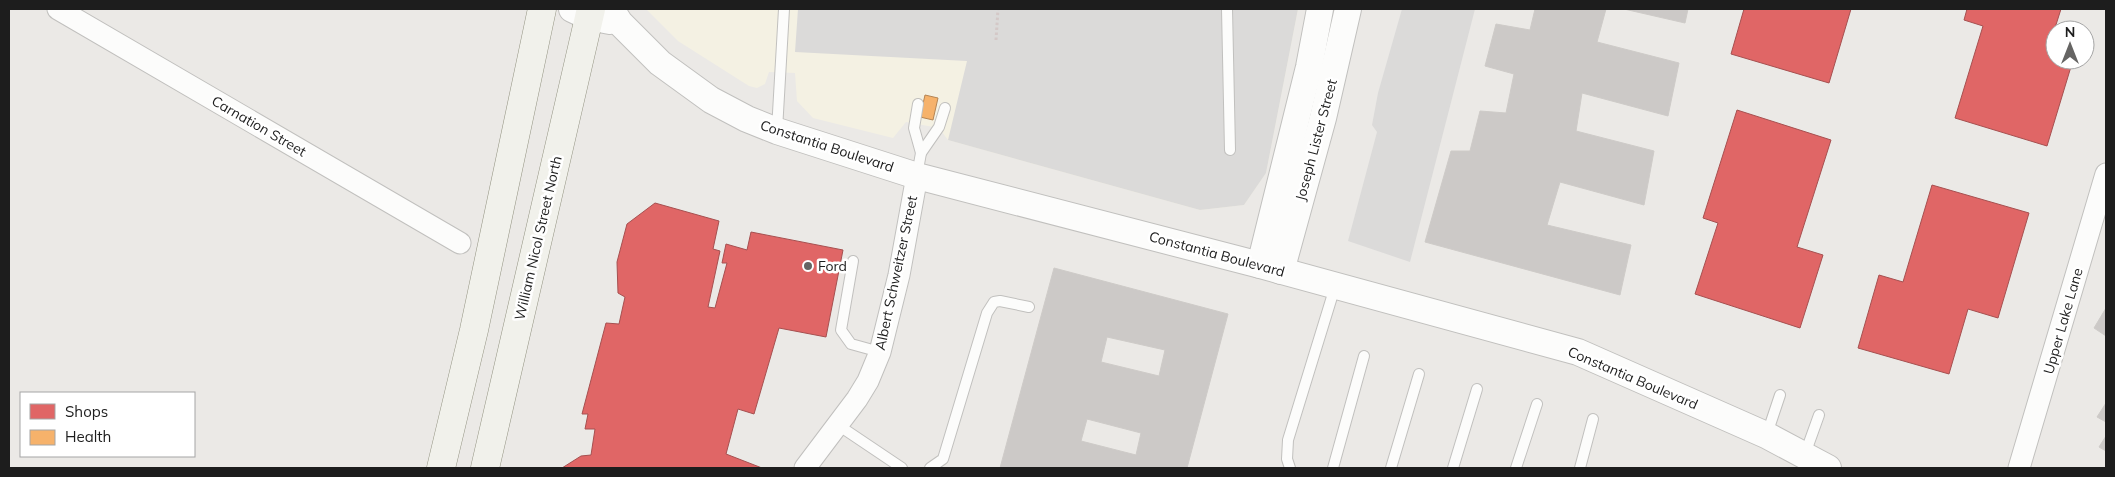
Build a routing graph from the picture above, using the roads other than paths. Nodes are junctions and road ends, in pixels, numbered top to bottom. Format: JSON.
{"nodes":[{"id":1,"x":58,"y":9,"type":"edge"},
{"id":2,"x":542,"y":9,"type":"edge"},
{"id":3,"x":784,"y":9,"type":"edge"},
{"id":4,"x":1227,"y":9,"type":"edge"},
{"id":5,"x":1320,"y":9,"type":"edge"},
{"id":6,"x":1348,"y":9,"type":"edge"},
{"id":7,"x":597,"y":13,"type":"edge"},
{"id":8,"x":918,"y":104,"type":"dead end"},
{"id":9,"x":945,"y":108,"type":"dead end"},
{"id":10,"x":777,"y":131,"type":"junction"},
{"id":11,"x":1230,"y":150,"type":"dead end"},
{"id":12,"x":919,"y":164,"type":"junction"},
{"id":13,"x":2106,"y":174,"type":"edge"},
{"id":14,"x":460,"y":243,"type":"dead end"},
{"id":15,"x":853,"y":261,"type":"dead end"},
{"id":16,"x":1271,"y":268,"type":"junction"},
{"id":17,"x":1335,"y":286,"type":"junction"},
{"id":18,"x":1029,"y":307,"type":"dead end"},
{"id":19,"x":880,"y":352,"type":"junction"},
{"id":20,"x":1364,"y":356,"type":"dead end"},
{"id":21,"x":1419,"y":374,"type":"dead end"},
{"id":22,"x":1477,"y":389,"type":"dead end"},
{"id":23,"x":1780,"y":395,"type":"dead end"},
{"id":24,"x":1537,"y":404,"type":"dead end"},
{"id":25,"x":1820,"y":415,"type":"dead end"},
{"id":26,"x":1593,"y":420,"type":"dead end"},
{"id":27,"x":838,"y":425,"type":"junction"},
{"id":28,"x":1766,"y":435,"type":"junction"},
{"id":29,"x":1805,"y":455,"type":"junction"},
{"id":30,"x":441,"y":468,"type":"edge"},
{"id":31,"x":485,"y":468,"type":"edge"},
{"id":32,"x":805,"y":468,"type":"edge"},
{"id":33,"x":902,"y":468,"type":"edge"},
{"id":34,"x":930,"y":468,"type":"edge"},
{"id":35,"x":1290,"y":468,"type":"edge"},
{"id":36,"x":1333,"y":468,"type":"edge"},
{"id":37,"x":1392,"y":468,"type":"edge"},
{"id":38,"x":1453,"y":468,"type":"edge"},
{"id":39,"x":1516,"y":468,"type":"edge"},
{"id":40,"x":1580,"y":468,"type":"edge"},
{"id":41,"x":1828,"y":468,"type":"edge"},
{"id":42,"x":2019,"y":468,"type":"edge"}],
"edges":[{"from":1,"to":14,"type":"street","name":"Carnation Street"},
{"from":2,"to":30,"type":"main road"},
{"from":3,"to":10,"type":"lane"},
{"from":4,"to":11,"type":"lane"},
{"from":5,"to":16,"type":"street","name":"Joseph Lister Street"},
{"from":6,"to":16,"type":"street","name":"Joseph Lister Street"},
{"from":7,"to":10,"type":"street","name":"Constantia Boulevard"},
{"from":7,"to":31,"type":"main road","name":"William Nicol Street North"},
{"from":8,"to":12,"type":"lane"},
{"from":9,"to":12,"type":"lane"},
{"from":10,"to":12,"type":"street","name":"Constantia Boulevard"},
{"from":12,"to":16,"type":"street","name":"Constantia Boulevard"},
{"from":12,"to":19,"type":"street","name":"Albert Schweitzer Street"},
{"from":13,"to":42,"type":"street","name":"Upper Lake Lane"},
{"from":15,"to":19,"type":"lane"},
{"from":16,"to":17,"type":"street","name":"Constantia Boulevard"},
{"from":17,"to":28,"type":"street","name":"Constantia Boulevard"},
{"from":17,"to":35,"type":"lane"},
{"from":18,"to":34,"type":"lane"},
{"from":19,"to":27,"type":"street","name":"Albert Schweitzer Street"},
{"from":20,"to":36,"type":"lane"},
{"from":21,"to":37,"type":"lane"},
{"from":22,"to":38,"type":"lane"},
{"from":23,"to":28,"type":"lane"},
{"from":24,"to":39,"type":"lane"},
{"from":25,"to":29,"type":"lane"},
{"from":26,"to":40,"type":"lane"},
{"from":27,"to":32,"type":"street","name":"Albert Schweitzer Street"},
{"from":27,"to":33,"type":"lane"},
{"from":28,"to":29,"type":"street","name":"Constantia Boulevard"},
{"from":29,"to":41,"type":"street","name":"Constantia Boulevard"}]}
